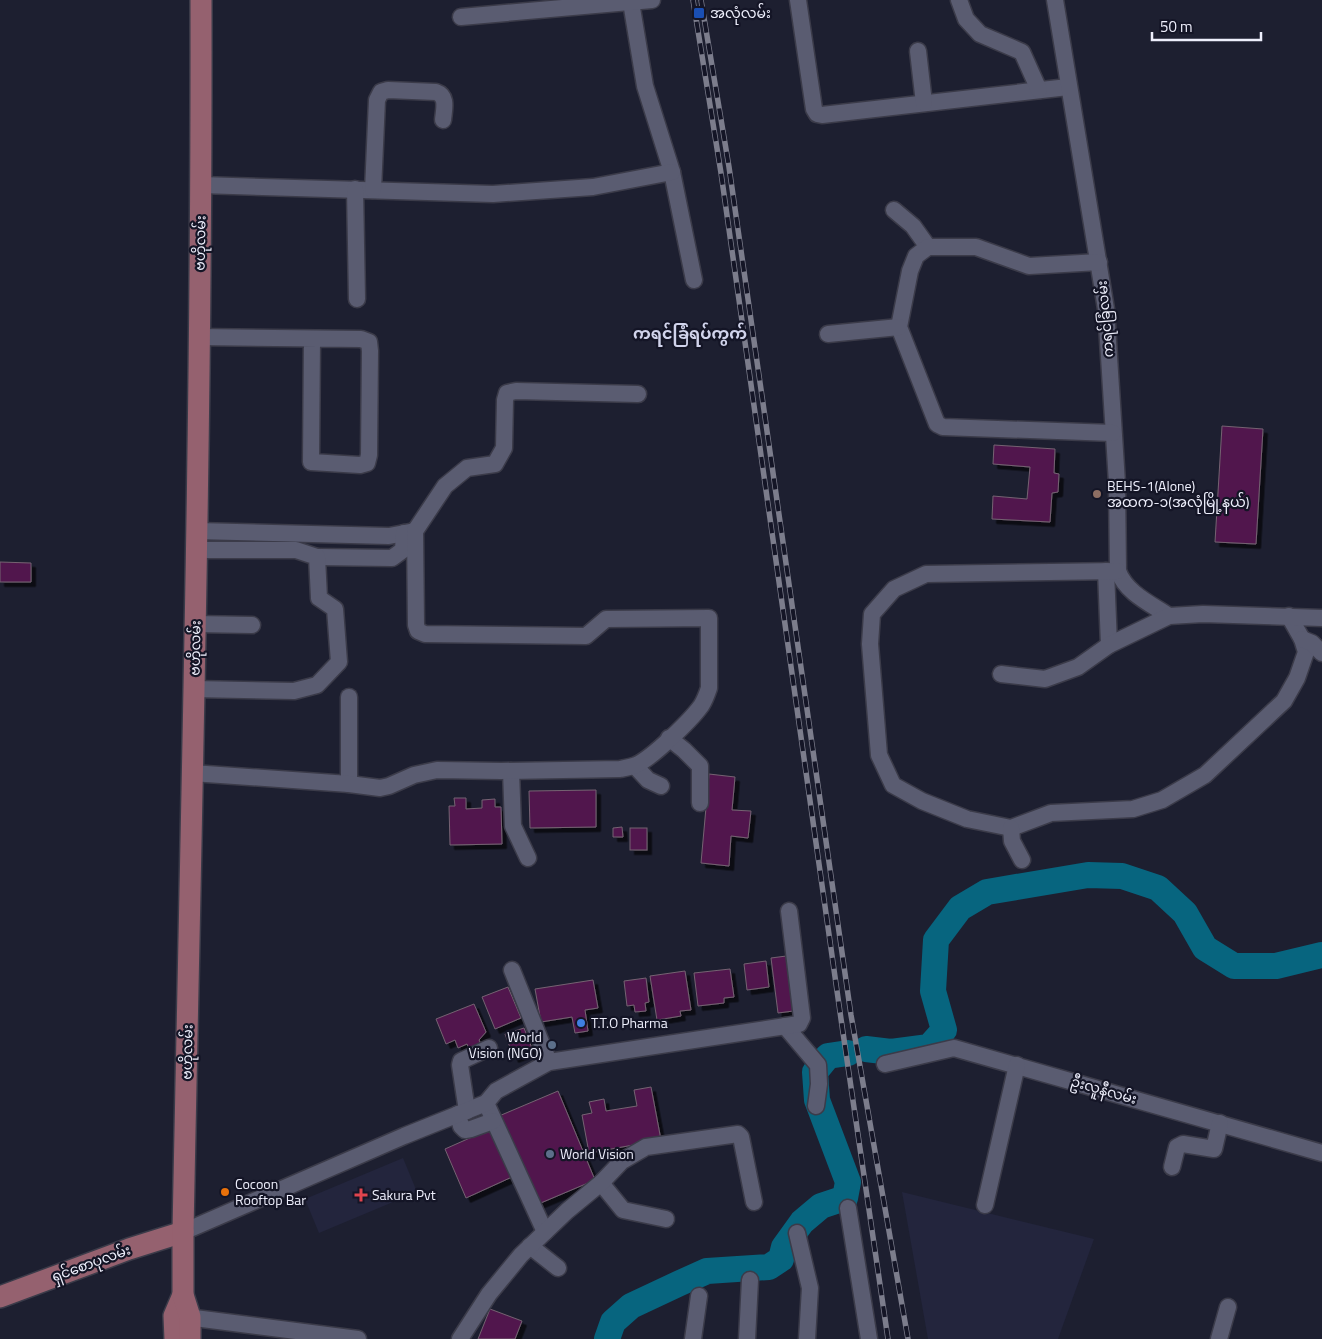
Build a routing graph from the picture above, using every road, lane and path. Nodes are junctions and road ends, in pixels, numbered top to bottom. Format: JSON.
{"nodes":[{"id":1,"x":201,"y":0,"type":"edge"},
{"id":2,"x":652,"y":0,"type":"edge"},
{"id":3,"x":798,"y":0,"type":"edge"},
{"id":4,"x":959,"y":0,"type":"edge"},
{"id":5,"x":1055,"y":0,"type":"edge"},
{"id":6,"x":631,"y":2,"type":"junction"},
{"id":7,"x":461,"y":17,"type":"dead end"},
{"id":8,"x":918,"y":51,"type":"dead end"},
{"id":9,"x":1068,"y":87,"type":"junction"},
{"id":10,"x":1039,"y":90,"type":"junction"},
{"id":11,"x":924,"y":103,"type":"junction"},
{"id":12,"x":443,"y":120,"type":"dead end"},
{"id":13,"x":672,"y":172,"type":"junction"},
{"id":14,"x":201,"y":185,"type":"junction"},
{"id":15,"x":355,"y":189,"type":"junction"},
{"id":16,"x":373,"y":190,"type":"junction"},
{"id":17,"x":894,"y":210,"type":"dead end"},
{"id":18,"x":928,"y":247,"type":"junction"},
{"id":19,"x":1099,"y":262,"type":"junction"},
{"id":20,"x":694,"y":280,"type":"dead end"},
{"id":21,"x":357,"y":299,"type":"dead end"},
{"id":22,"x":899,"y":327,"type":"junction"},
{"id":23,"x":828,"y":334,"type":"dead end"},
{"id":24,"x":199,"y":337,"type":"junction"},
{"id":25,"x":312,"y":339,"type":"junction"},
{"id":26,"x":638,"y":394,"type":"dead end"},
{"id":27,"x":1113,"y":433,"type":"junction"},
{"id":28,"x":410,"y":532,"type":"junction"},
{"id":29,"x":197,"y":540,"type":"junction"},
{"id":30,"x":318,"y":557,"type":"junction"},
{"id":31,"x":1112,"y":571,"type":"junction"},
{"id":32,"x":1169,"y":616,"type":"junction"},
{"id":33,"x":1289,"y":616,"type":"junction"},
{"id":34,"x":1322,"y":618,"type":"edge"},
{"id":35,"x":195,"y":624,"type":"junction"},
{"id":36,"x":252,"y":625,"type":"dead end"},
{"id":37,"x":1302,"y":640,"type":"junction"},
{"id":38,"x":1109,"y":645,"type":"junction"},
{"id":39,"x":1322,"y":653,"type":"edge"},
{"id":40,"x":1001,"y":674,"type":"dead end"},
{"id":41,"x":194,"y":689,"type":"junction"},
{"id":42,"x":349,"y":697,"type":"dead end"},
{"id":43,"x":669,"y":738,"type":"junction"},
{"id":44,"x":635,"y":766,"type":"junction"},
{"id":45,"x":511,"y":771,"type":"junction"},
{"id":46,"x":192,"y":773,"type":"junction"},
{"id":47,"x":350,"y":784,"type":"junction"},
{"id":48,"x":661,"y":786,"type":"dead end"},
{"id":49,"x":700,"y":803,"type":"dead end"},
{"id":50,"x":1012,"y":828,"type":"junction"},
{"id":51,"x":528,"y":858,"type":"dead end"},
{"id":52,"x":1022,"y":860,"type":"dead end"},
{"id":53,"x":789,"y":910,"type":"dead end"},
{"id":54,"x":512,"y":970,"type":"dead end"},
{"id":55,"x":785,"y":1026,"type":"junction"},
{"id":56,"x":489,"y":1048,"type":"dead end"},
{"id":57,"x":549,"y":1062,"type":"junction"},
{"id":58,"x":885,"y":1064,"type":"dead end"},
{"id":59,"x":1017,"y":1065,"type":"junction"},
{"id":60,"x":486,"y":1103,"type":"junction"},
{"id":61,"x":816,"y":1106,"type":"dead end"},
{"id":62,"x":462,"y":1113,"type":"junction"},
{"id":63,"x":493,"y":1121,"type":"junction"},
{"id":64,"x":1220,"y":1123,"type":"junction"},
{"id":65,"x":1322,"y":1153,"type":"edge"},
{"id":66,"x":1172,"y":1167,"type":"dead end"},
{"id":67,"x":601,"y":1183,"type":"junction"},
{"id":68,"x":754,"y":1202,"type":"dead end"},
{"id":69,"x":985,"y":1205,"type":"dead end"},
{"id":70,"x":848,"y":1208,"type":"dead end"},
{"id":71,"x":666,"y":1219,"type":"dead end"},
{"id":72,"x":183,"y":1232,"type":"junction"},
{"id":73,"x":545,"y":1232,"type":"junction"},
{"id":74,"x":797,"y":1233,"type":"dead end"},
{"id":75,"x":530,"y":1246,"type":"junction"},
{"id":76,"x":558,"y":1268,"type":"dead end"},
{"id":77,"x":750,"y":1280,"type":"dead end"},
{"id":78,"x":699,"y":1296,"type":"dead end"},
{"id":79,"x":0,"y":1297,"type":"edge"},
{"id":80,"x":1228,"y":1307,"type":"dead end"},
{"id":81,"x":182,"y":1317,"type":"junction"},
{"id":82,"x":175,"y":1339,"type":"edge"},
{"id":83,"x":190,"y":1339,"type":"edge"},
{"id":84,"x":358,"y":1339,"type":"edge"},
{"id":85,"x":460,"y":1339,"type":"edge"},
{"id":86,"x":693,"y":1339,"type":"edge"},
{"id":87,"x":747,"y":1339,"type":"edge"},
{"id":88,"x":807,"y":1339,"type":"edge"},
{"id":89,"x":869,"y":1339,"type":"edge"},
{"id":90,"x":1219,"y":1339,"type":"edge"}],
"edges":[{"from":1,"to":14,"type":"main road","name":"ဗဟိုလမ်း"},
{"from":2,"to":6,"type":"street"},
{"from":3,"to":11,"type":"street"},
{"from":4,"to":10,"type":"street"},
{"from":5,"to":9,"type":"street","name":"ကရင်ခြံလမ်း"},
{"from":6,"to":7,"type":"street"},
{"from":6,"to":13,"type":"street"},
{"from":8,"to":11,"type":"street"},
{"from":9,"to":10,"type":"street"},
{"from":9,"to":19,"type":"street","name":"ကရင်ခြံလမ်း"},
{"from":10,"to":11,"type":"street"},
{"from":12,"to":16,"type":"street"},
{"from":13,"to":16,"type":"street"},
{"from":13,"to":20,"type":"street"},
{"from":14,"to":15,"type":"street"},
{"from":14,"to":24,"type":"main road","name":"ဗဟိုလမ်း"},
{"from":15,"to":16,"type":"street"},
{"from":15,"to":21,"type":"street"},
{"from":17,"to":18,"type":"street"},
{"from":18,"to":19,"type":"street"},
{"from":18,"to":22,"type":"street"},
{"from":19,"to":27,"type":"street","name":"ကရင်ခြံလမ်း"},
{"from":22,"to":23,"type":"street"},
{"from":22,"to":27,"type":"street"},
{"from":24,"to":25,"type":"street"},
{"from":24,"to":29,"type":"main road","name":"ဗဟိုလမ်း"},
{"from":25,"to":25,"type":"street"},
{"from":26,"to":28,"type":"street"},
{"from":27,"to":31,"type":"street","name":"ကရင်ခြံလမ်း"},
{"from":28,"to":29,"type":"street"},
{"from":28,"to":30,"type":"street"},
{"from":28,"to":43,"type":"street"},
{"from":29,"to":30,"type":"street"},
{"from":29,"to":35,"type":"main road","name":"ဗဟိုလမ်း"},
{"from":30,"to":41,"type":"street"},
{"from":31,"to":32,"type":"street"},
{"from":31,"to":38,"type":"street","name":"ကရင်ခြံလမ်း"},
{"from":31,"to":50,"type":"street"},
{"from":32,"to":33,"type":"street"},
{"from":32,"to":38,"type":"street"},
{"from":33,"to":34,"type":"street"},
{"from":33,"to":37,"type":"street"},
{"from":35,"to":36,"type":"street"},
{"from":35,"to":41,"type":"main road","name":"ဗဟိုလမ်း"},
{"from":37,"to":39,"type":"street"},
{"from":37,"to":50,"type":"street"},
{"from":38,"to":40,"type":"street"},
{"from":41,"to":46,"type":"main road","name":"ဗဟိုလမ်း"},
{"from":42,"to":47,"type":"street"},
{"from":43,"to":44,"type":"street"},
{"from":43,"to":49,"type":"street"},
{"from":44,"to":45,"type":"street"},
{"from":44,"to":48,"type":"street"},
{"from":45,"to":47,"type":"street"},
{"from":45,"to":51,"type":"street"},
{"from":46,"to":47,"type":"street"},
{"from":46,"to":72,"type":"main road","name":"ဗဟိုလမ်း"},
{"from":50,"to":52,"type":"street"},
{"from":53,"to":55,"type":"street"},
{"from":54,"to":57,"type":"street"},
{"from":55,"to":57,"type":"street"},
{"from":55,"to":61,"type":"street"},
{"from":56,"to":62,"type":"street"},
{"from":57,"to":60,"type":"street"},
{"from":58,"to":59,"type":"street","name":"ဦးလူနီလမ်း"},
{"from":59,"to":64,"type":"street","name":"ဦးလူနီလမ်း"},
{"from":59,"to":69,"type":"street"},
{"from":60,"to":62,"type":"street"},
{"from":60,"to":63,"type":"street"},
{"from":62,"to":63,"type":"street"},
{"from":62,"to":72,"type":"street"},
{"from":63,"to":73,"type":"street"},
{"from":64,"to":65,"type":"street","name":"ဦးလူနီလမ်း"},
{"from":64,"to":66,"type":"street"},
{"from":67,"to":68,"type":"street"},
{"from":67,"to":71,"type":"street"},
{"from":67,"to":73,"type":"street"},
{"from":70,"to":89,"type":"street"},
{"from":72,"to":79,"type":"main road","name":"ရှင်စောပုလမ်း"},
{"from":72,"to":81,"type":"main road","name":"ဗဟိုလမ်း"},
{"from":73,"to":75,"type":"street"},
{"from":74,"to":88,"type":"street"},
{"from":75,"to":76,"type":"street"},
{"from":75,"to":85,"type":"street"},
{"from":77,"to":87,"type":"street"},
{"from":78,"to":86,"type":"street"},
{"from":80,"to":90,"type":"street"},
{"from":81,"to":82,"type":"main road","name":"ဗဟိုလမ်း"},
{"from":81,"to":83,"type":"main road","name":"ဗဟိုလမ်း"},
{"from":81,"to":84,"type":"street"}]}
